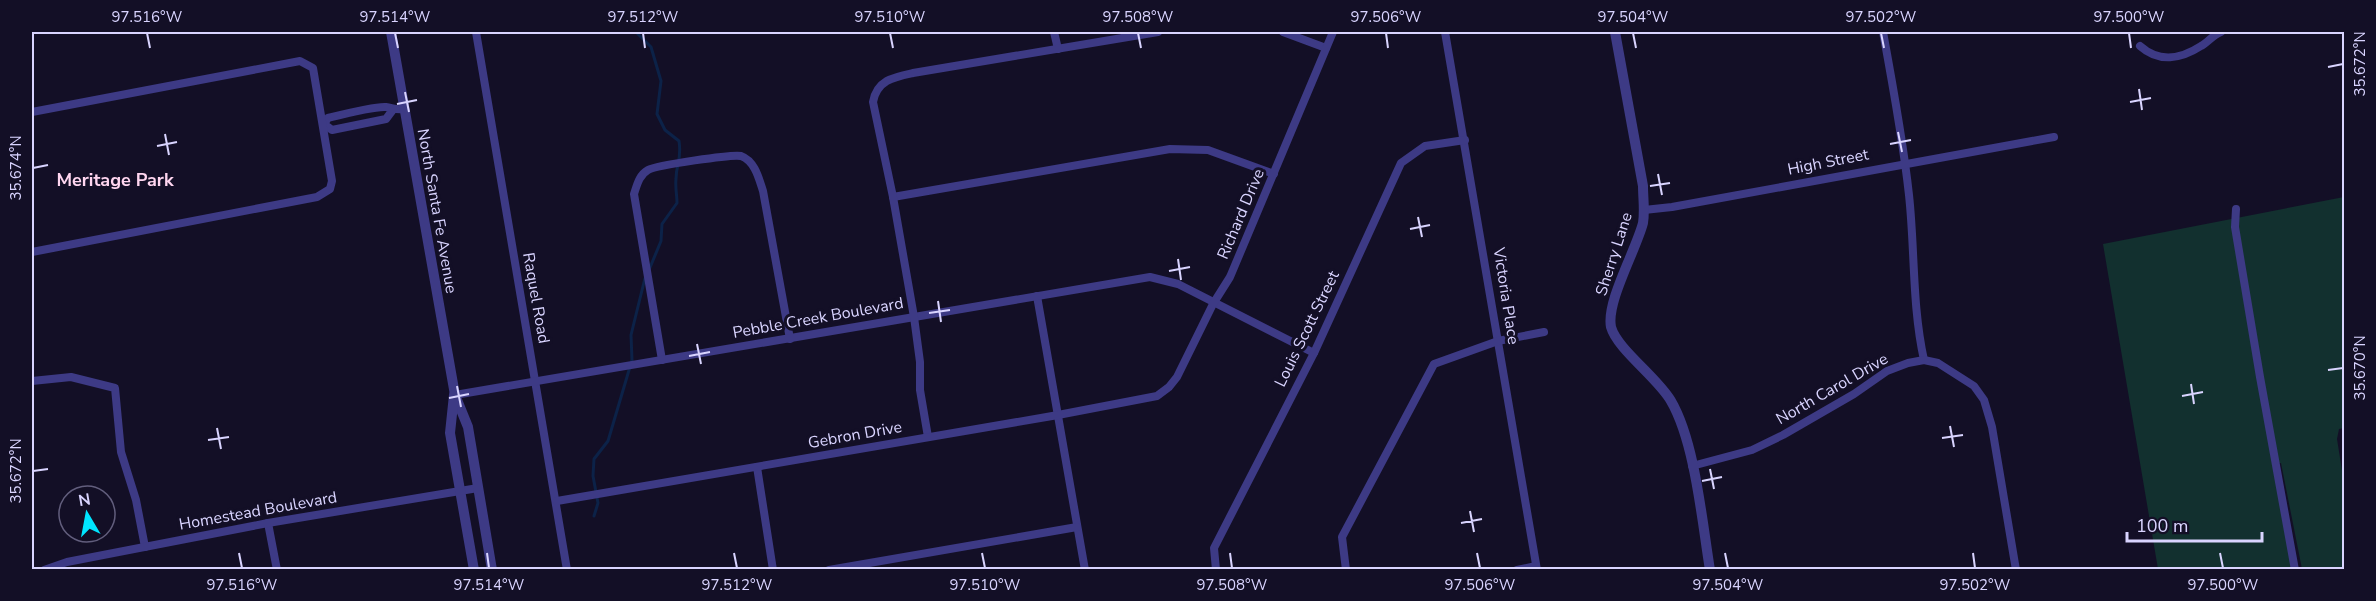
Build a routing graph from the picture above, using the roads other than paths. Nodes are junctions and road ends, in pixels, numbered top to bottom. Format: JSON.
{"nodes":[{"id":1,"x":391,"y":32,"type":"edge"},
{"id":2,"x":476,"y":32,"type":"edge"},
{"id":3,"x":1054,"y":32,"type":"edge"},
{"id":4,"x":1158,"y":32,"type":"edge"},
{"id":5,"x":1283,"y":32,"type":"edge"},
{"id":6,"x":1333,"y":32,"type":"edge"},
{"id":7,"x":1445,"y":32,"type":"edge"},
{"id":8,"x":1615,"y":32,"type":"edge"},
{"id":9,"x":1883,"y":32,"type":"edge"},
{"id":10,"x":2221,"y":32,"type":"edge"},
{"id":11,"x":2140,"y":46,"type":"dead end"},
{"id":12,"x":1326,"y":48,"type":"junction"},
{"id":13,"x":1058,"y":49,"type":"junction"},
{"id":14,"x":404,"y":109,"type":"junction"},
{"id":15,"x":392,"y":111,"type":"junction"},
{"id":16,"x":32,"y":112,"type":"edge"},
{"id":17,"x":351,"y":113,"type":"junction"},
{"id":18,"x":324,"y":124,"type":"junction"},
{"id":19,"x":353,"y":126,"type":"junction"},
{"id":20,"x":2054,"y":137,"type":"dead end"},
{"id":21,"x":1465,"y":140,"type":"junction"},
{"id":22,"x":1904,"y":164,"type":"junction"},
{"id":23,"x":1274,"y":174,"type":"junction"},
{"id":24,"x":893,"y":197,"type":"junction"},
{"id":25,"x":2236,"y":209,"type":"dead end"},
{"id":26,"x":1644,"y":210,"type":"junction"},
{"id":27,"x":32,"y":252,"type":"edge"},
{"id":28,"x":1037,"y":296,"type":"junction"},
{"id":29,"x":1213,"y":304,"type":"junction"},
{"id":30,"x":914,"y":317,"type":"junction"},
{"id":31,"x":1544,"y":333,"type":"dead end"},
{"id":32,"x":790,"y":339,"type":"junction"},
{"id":33,"x":1498,"y":341,"type":"junction"},
{"id":34,"x":1314,"y":353,"type":"junction"},
{"id":35,"x":662,"y":360,"type":"junction"},
{"id":36,"x":1924,"y":360,"type":"junction"},
{"id":37,"x":32,"y":381,"type":"edge"},
{"id":38,"x":535,"y":382,"type":"junction"},
{"id":39,"x":454,"y":395,"type":"junction"},
{"id":40,"x":1157,"y":396,"type":"joint"},
{"id":41,"x":1058,"y":415,"type":"junction"},
{"id":42,"x":928,"y":437,"type":"junction"},
{"id":43,"x":1692,"y":466,"type":"junction"},
{"id":44,"x":757,"y":467,"type":"junction"},
{"id":45,"x":478,"y":488,"type":"junction"},
{"id":46,"x":460,"y":491,"type":"junction"},
{"id":47,"x":557,"y":501,"type":"junction"},
{"id":48,"x":268,"y":523,"type":"junction"},
{"id":49,"x":1077,"y":527,"type":"junction"},
{"id":50,"x":145,"y":547,"type":"junction"},
{"id":51,"x":1537,"y":568,"type":"edge"},
{"id":52,"x":44,"y":570,"type":"edge"},
{"id":53,"x":277,"y":570,"type":"edge"},
{"id":54,"x":474,"y":570,"type":"edge"},
{"id":55,"x":492,"y":570,"type":"edge"},
{"id":56,"x":567,"y":570,"type":"edge"},
{"id":57,"x":773,"y":570,"type":"edge"},
{"id":58,"x":829,"y":570,"type":"edge"},
{"id":59,"x":1085,"y":570,"type":"edge"},
{"id":60,"x":1216,"y":570,"type":"edge"},
{"id":61,"x":1346,"y":570,"type":"edge"},
{"id":62,"x":1517,"y":570,"type":"edge"},
{"id":63,"x":1710,"y":570,"type":"edge"},
{"id":64,"x":2016,"y":570,"type":"edge"},
{"id":65,"x":2295,"y":570,"type":"edge"}],
"edges":[{"from":1,"to":14,"type":"street","name":"North Santa Fe Avenue"},
{"from":2,"to":38,"type":"street","name":"Raquel Road"},
{"from":3,"to":13,"type":"street"},
{"from":4,"to":13,"type":"street"},
{"from":5,"to":12,"type":"street"},
{"from":6,"to":12,"type":"street","name":"Richard Drive"},
{"from":7,"to":21,"type":"street","name":"Victoria Place"},
{"from":8,"to":26,"type":"street","name":"Sherry Lane"},
{"from":9,"to":22,"type":"street"},
{"from":10,"to":11,"type":"street"},
{"from":12,"to":23,"type":"street","name":"Richard Drive"},
{"from":13,"to":24,"type":"street"},
{"from":14,"to":15,"type":"street"},
{"from":14,"to":39,"type":"street","name":"North Santa Fe Avenue"},
{"from":15,"to":17,"type":"street"},
{"from":15,"to":19,"type":"street"},
{"from":16,"to":18,"type":"street"},
{"from":17,"to":18,"type":"street"},
{"from":17,"to":19,"type":"street"},
{"from":18,"to":19,"type":"street"},
{"from":18,"to":27,"type":"street"},
{"from":20,"to":22,"type":"street","name":"High Street"},
{"from":21,"to":33,"type":"street","name":"Victoria Place"},
{"from":21,"to":34,"type":"street","name":"Louis Scott Street"},
{"from":22,"to":26,"type":"street","name":"High Street"},
{"from":22,"to":36,"type":"street"},
{"from":23,"to":24,"type":"street"},
{"from":23,"to":29,"type":"street","name":"Richard Drive"},
{"from":24,"to":30,"type":"street"},
{"from":25,"to":65,"type":"street"},
{"from":26,"to":43,"type":"street","name":"Sherry Lane"},
{"from":28,"to":29,"type":"street","name":"Pebble Creek Boulevard"},
{"from":28,"to":30,"type":"street","name":"Pebble Creek Boulevard"},
{"from":28,"to":41,"type":"street"},
{"from":29,"to":34,"type":"street","name":"Pebble Creek Boulevard"},
{"from":29,"to":40,"type":"street","name":"Richard Drive"},
{"from":30,"to":32,"type":"street","name":"Pebble Creek Boulevard"},
{"from":30,"to":42,"type":"street"},
{"from":31,"to":33,"type":"street"},
{"from":32,"to":35,"type":"street","name":"Pebble Creek Boulevard"},
{"from":32,"to":35,"type":"street"},
{"from":33,"to":51,"type":"street","name":"Victoria Place"},
{"from":33,"to":61,"type":"street"},
{"from":34,"to":60,"type":"street","name":"Louis Scott Street"},
{"from":35,"to":38,"type":"street","name":"Pebble Creek Boulevard"},
{"from":36,"to":43,"type":"street","name":"North Carol Drive"},
{"from":36,"to":64,"type":"street"},
{"from":37,"to":50,"type":"street"},
{"from":38,"to":39,"type":"street","name":"Pebble Creek Boulevard"},
{"from":38,"to":47,"type":"street","name":"Raquel Road"},
{"from":39,"to":45,"type":"street","name":"North Santa Fe Avenue"},
{"from":39,"to":46,"type":"street","name":"North Santa Fe Avenue"},
{"from":40,"to":41,"type":"street","name":"Gebron Drive"},
{"from":41,"to":42,"type":"street","name":"Gebron Drive"},
{"from":41,"to":49,"type":"street"},
{"from":42,"to":44,"type":"street","name":"Gebron Drive"},
{"from":43,"to":63,"type":"street","name":"Sherry Lane"},
{"from":44,"to":47,"type":"street","name":"Gebron Drive"},
{"from":44,"to":57,"type":"street"},
{"from":45,"to":46,"type":"street","name":"Homestead Boulevard"},
{"from":45,"to":55,"type":"street","name":"North Santa Fe Avenue"},
{"from":46,"to":48,"type":"street","name":"Homestead Boulevard"},
{"from":46,"to":54,"type":"street","name":"North Santa Fe Avenue"},
{"from":47,"to":56,"type":"street","name":"Raquel Road"},
{"from":48,"to":50,"type":"street","name":"Homestead Boulevard"},
{"from":48,"to":53,"type":"street"},
{"from":49,"to":58,"type":"street"},
{"from":49,"to":59,"type":"street"},
{"from":50,"to":52,"type":"street","name":"Homestead Boulevard"},
{"from":51,"to":62,"type":"street"}]}
